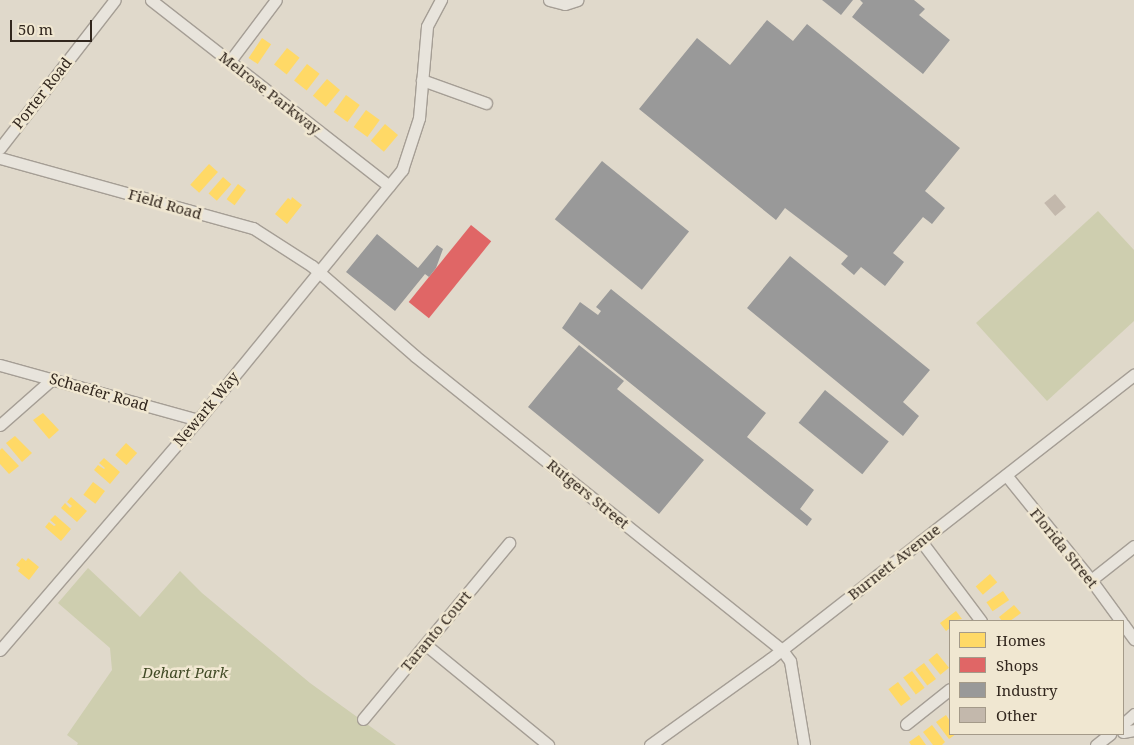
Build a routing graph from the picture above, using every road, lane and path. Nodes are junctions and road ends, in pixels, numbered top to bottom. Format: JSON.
{"nodes":[{"id":1,"x":115,"y":0,"type":"edge"},
{"id":2,"x":151,"y":0,"type":"edge"},
{"id":3,"x":276,"y":0,"type":"edge"},
{"id":4,"x":441,"y":0,"type":"edge"},
{"id":5,"x":549,"y":0,"type":"edge"},
{"id":6,"x":577,"y":0,"type":"edge"},
{"id":7,"x":230,"y":61,"type":"junction"},
{"id":8,"x":422,"y":80,"type":"junction"},
{"id":9,"x":486,"y":103,"type":"dead end"},
{"id":10,"x":0,"y":148,"type":"edge"},
{"id":11,"x":0,"y":158,"type":"edge"},
{"id":12,"x":389,"y":186,"type":"junction"},
{"id":13,"x":320,"y":273,"type":"junction"},
{"id":14,"x":0,"y":365,"type":"edge"},
{"id":15,"x":1134,"y":375,"type":"edge"},
{"id":16,"x":52,"y":379,"type":"junction"},
{"id":17,"x":198,"y":420,"type":"junction"},
{"id":18,"x":0,"y":425,"type":"edge"},
{"id":19,"x":1006,"y":475,"type":"junction"},
{"id":20,"x":921,"y":541,"type":"junction"},
{"id":21,"x":510,"y":543,"type":"dead end"},
{"id":22,"x":1134,"y":546,"type":"edge"},
{"id":23,"x":1090,"y":580,"type":"junction"},
{"id":24,"x":980,"y":620,"type":"edge"},
{"id":25,"x":1120,"y":620,"type":"edge"},
{"id":26,"x":1124,"y":625,"type":"edge"},
{"id":27,"x":1134,"y":639,"type":"edge"},
{"id":28,"x":426,"y":644,"type":"junction"},
{"id":29,"x":0,"y":650,"type":"edge"},
{"id":30,"x":782,"y":650,"type":"junction"},
{"id":31,"x":949,"y":690,"type":"edge"},
{"id":32,"x":1134,"y":714,"type":"edge"},
{"id":33,"x":363,"y":719,"type":"dead end"},
{"id":34,"x":1124,"y":723,"type":"edge"},
{"id":35,"x":906,"y":724,"type":"dead end"},
{"id":36,"x":1110,"y":735,"type":"edge"},
{"id":37,"x":548,"y":745,"type":"edge"},
{"id":38,"x":650,"y":745,"type":"edge"},
{"id":39,"x":804,"y":745,"type":"edge"},
{"id":40,"x":1096,"y":745,"type":"edge"}],
"edges":[{"from":1,"to":10,"type":"street","name":"Porter Road"},
{"from":2,"to":7,"type":"street","name":"Melrose Parkway"},
{"from":3,"to":7,"type":"street"},
{"from":4,"to":8,"type":"street","name":"Newark Way"},
{"from":5,"to":6,"type":"street"},
{"from":7,"to":12,"type":"street","name":"Melrose Parkway"},
{"from":8,"to":9,"type":"street"},
{"from":8,"to":12,"type":"street","name":"Newark Way"},
{"from":11,"to":13,"type":"street","name":"Field Road"},
{"from":12,"to":13,"type":"street","name":"Newark Way"},
{"from":13,"to":17,"type":"street","name":"Newark Way"},
{"from":13,"to":30,"type":"street","name":"Rutgers Street"},
{"from":14,"to":16,"type":"street","name":"Schaefer Road"},
{"from":15,"to":19,"type":"street","name":"Burnett Avenue"},
{"from":16,"to":17,"type":"street","name":"Schaefer Road"},
{"from":16,"to":18,"type":"street"},
{"from":17,"to":29,"type":"street","name":"Newark Way"},
{"from":19,"to":20,"type":"street","name":"Burnett Avenue"},
{"from":19,"to":23,"type":"street","name":"Florida Street"},
{"from":20,"to":24,"type":"street"},
{"from":20,"to":30,"type":"street","name":"Burnett Avenue"},
{"from":21,"to":28,"type":"street","name":"Taranto Court"},
{"from":22,"to":23,"type":"street"},
{"from":23,"to":25,"type":"street","name":"Florida Street"},
{"from":26,"to":27,"type":"street","name":"Florida Street"},
{"from":28,"to":33,"type":"street","name":"Taranto Court"},
{"from":28,"to":37,"type":"street"},
{"from":30,"to":38,"type":"street","name":"Burnett Avenue"},
{"from":30,"to":39,"type":"street","name":"Rutgers Street"},
{"from":31,"to":35,"type":"street"},
{"from":32,"to":34,"type":"street"},
{"from":36,"to":40,"type":"street"}]}
